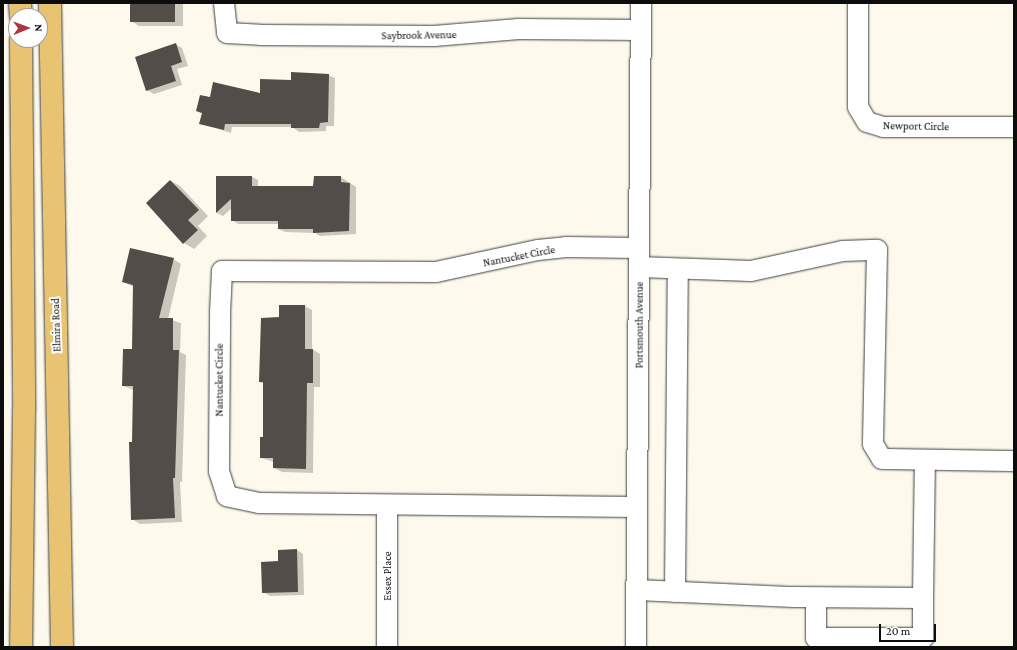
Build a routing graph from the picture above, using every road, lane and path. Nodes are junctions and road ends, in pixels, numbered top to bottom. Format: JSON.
{"nodes":[{"id":1,"x":50,"y":3,"type":"edge"},
{"id":2,"x":224,"y":3,"type":"edge"},
{"id":3,"x":641,"y":3,"type":"edge"},
{"id":4,"x":858,"y":3,"type":"edge"},
{"id":5,"x":640,"y":30,"type":"junction"},
{"id":6,"x":21,"y":48,"type":"edge"},
{"id":7,"x":1014,"y":127,"type":"edge"},
{"id":8,"x":639,"y":248,"type":"junction"},
{"id":9,"x":639,"y":267,"type":"junction"},
{"id":10,"x":678,"y":270,"type":"junction"},
{"id":11,"x":924,"y":460,"type":"junction"},
{"id":12,"x":1014,"y":461,"type":"edge"},
{"id":13,"x":387,"y":505,"type":"junction"},
{"id":14,"x":637,"y":507,"type":"junction"},
{"id":15,"x":637,"y":590,"type":"junction"},
{"id":16,"x":675,"y":592,"type":"junction"},
{"id":17,"x":816,"y":598,"type":"junction"},
{"id":18,"x":923,"y":598,"type":"junction"},
{"id":19,"x":21,"y":647,"type":"edge"},
{"id":20,"x":62,"y":647,"type":"edge"},
{"id":21,"x":388,"y":647,"type":"edge"},
{"id":22,"x":636,"y":647,"type":"edge"}],
"edges":[{"from":1,"to":20,"type":"main road","name":"Elmira Road"},
{"from":2,"to":5,"type":"street","name":"Saybrook Avenue"},
{"from":3,"to":5,"type":"street","name":"Portsmouth Avenue"},
{"from":4,"to":7,"type":"street","name":"Newport Circle"},
{"from":5,"to":8,"type":"street","name":"Portsmouth Avenue"},
{"from":6,"to":19,"type":"main road"},
{"from":8,"to":9,"type":"street","name":"Portsmouth Avenue"},
{"from":8,"to":13,"type":"street","name":"Nantucket Circle"},
{"from":9,"to":10,"type":"street"},
{"from":9,"to":14,"type":"street","name":"Portsmouth Avenue"},
{"from":10,"to":11,"type":"street"},
{"from":10,"to":16,"type":"street"},
{"from":11,"to":12,"type":"street"},
{"from":11,"to":18,"type":"street"},
{"from":13,"to":14,"type":"street","name":"Nantucket Circle"},
{"from":13,"to":21,"type":"street","name":"Essex Place"},
{"from":14,"to":15,"type":"street","name":"Portsmouth Avenue"},
{"from":15,"to":16,"type":"street"},
{"from":15,"to":22,"type":"street","name":"Portsmouth Avenue"},
{"from":16,"to":17,"type":"street"},
{"from":17,"to":18,"type":"street"},
{"from":17,"to":18,"type":"street"}]}
